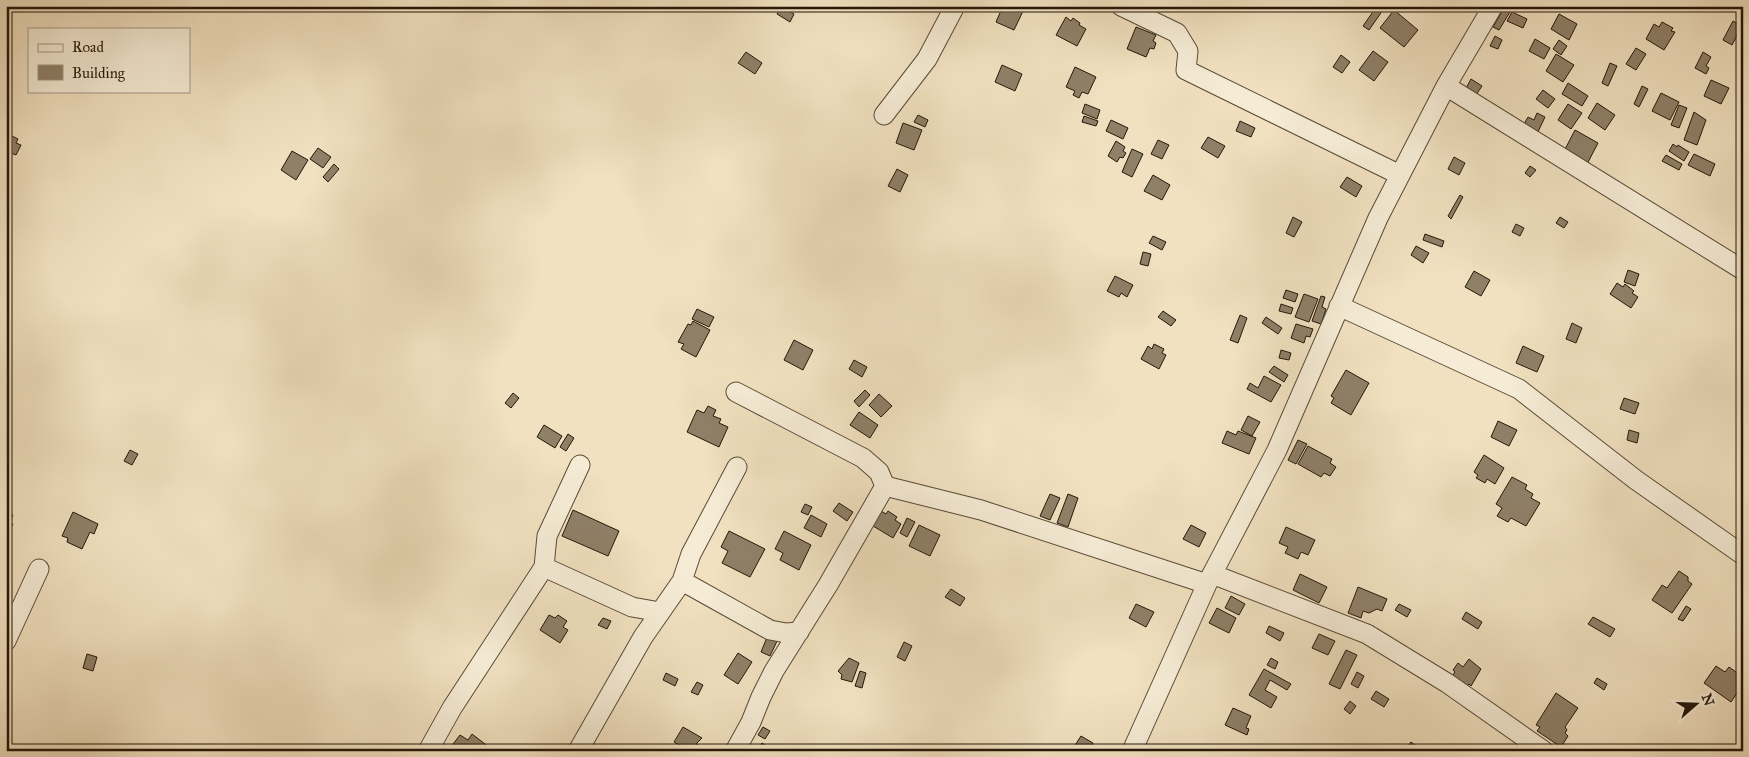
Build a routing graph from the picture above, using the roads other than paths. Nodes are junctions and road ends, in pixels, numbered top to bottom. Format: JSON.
{"nodes":[{"id":1,"x":955,"y":6,"type":"edge"},
{"id":2,"x":1121,"y":6,"type":"edge"},
{"id":3,"x":1493,"y":6,"type":"edge"},
{"id":4,"x":1446,"y":86,"type":"junction"},
{"id":5,"x":884,"y":116,"type":"dead end"},
{"id":6,"x":1400,"y":176,"type":"junction"},
{"id":7,"x":1743,"y":270,"type":"edge"},
{"id":8,"x":1340,"y":306,"type":"junction"},
{"id":9,"x":736,"y":392,"type":"dead end"},
{"id":10,"x":580,"y":465,"type":"dead end"},
{"id":11,"x":737,"y":467,"type":"dead end"},
{"id":12,"x":885,"y":486,"type":"junction"},
{"id":13,"x":1743,"y":556,"type":"edge"},
{"id":14,"x":544,"y":567,"type":"junction"},
{"id":15,"x":40,"y":569,"type":"dead end"},
{"id":16,"x":1210,"y":579,"type":"junction"},
{"id":17,"x":682,"y":582,"type":"junction"},
{"id":18,"x":660,"y":612,"type":"junction"},
{"id":19,"x":799,"y":632,"type":"junction"},
{"id":20,"x":6,"y":641,"type":"edge"},
{"id":21,"x":428,"y":751,"type":"edge"},
{"id":22,"x":578,"y":751,"type":"edge"},
{"id":23,"x":735,"y":751,"type":"edge"},
{"id":24,"x":1132,"y":751,"type":"edge"},
{"id":25,"x":1544,"y":751,"type":"edge"}],
"edges":[{"from":1,"to":5,"type":"street"},
{"from":2,"to":6,"type":"street"},
{"from":3,"to":4,"type":"street"},
{"from":4,"to":6,"type":"street"},
{"from":4,"to":7,"type":"street"},
{"from":6,"to":8,"type":"street"},
{"from":8,"to":13,"type":"street"},
{"from":8,"to":16,"type":"street"},
{"from":9,"to":12,"type":"street"},
{"from":10,"to":14,"type":"street"},
{"from":11,"to":17,"type":"street"},
{"from":12,"to":16,"type":"street"},
{"from":12,"to":19,"type":"street"},
{"from":14,"to":18,"type":"street"},
{"from":14,"to":21,"type":"street"},
{"from":15,"to":20,"type":"street"},
{"from":16,"to":24,"type":"street"},
{"from":16,"to":25,"type":"street"},
{"from":17,"to":18,"type":"street"},
{"from":17,"to":19,"type":"street"},
{"from":18,"to":22,"type":"street"},
{"from":19,"to":23,"type":"street"}]}
